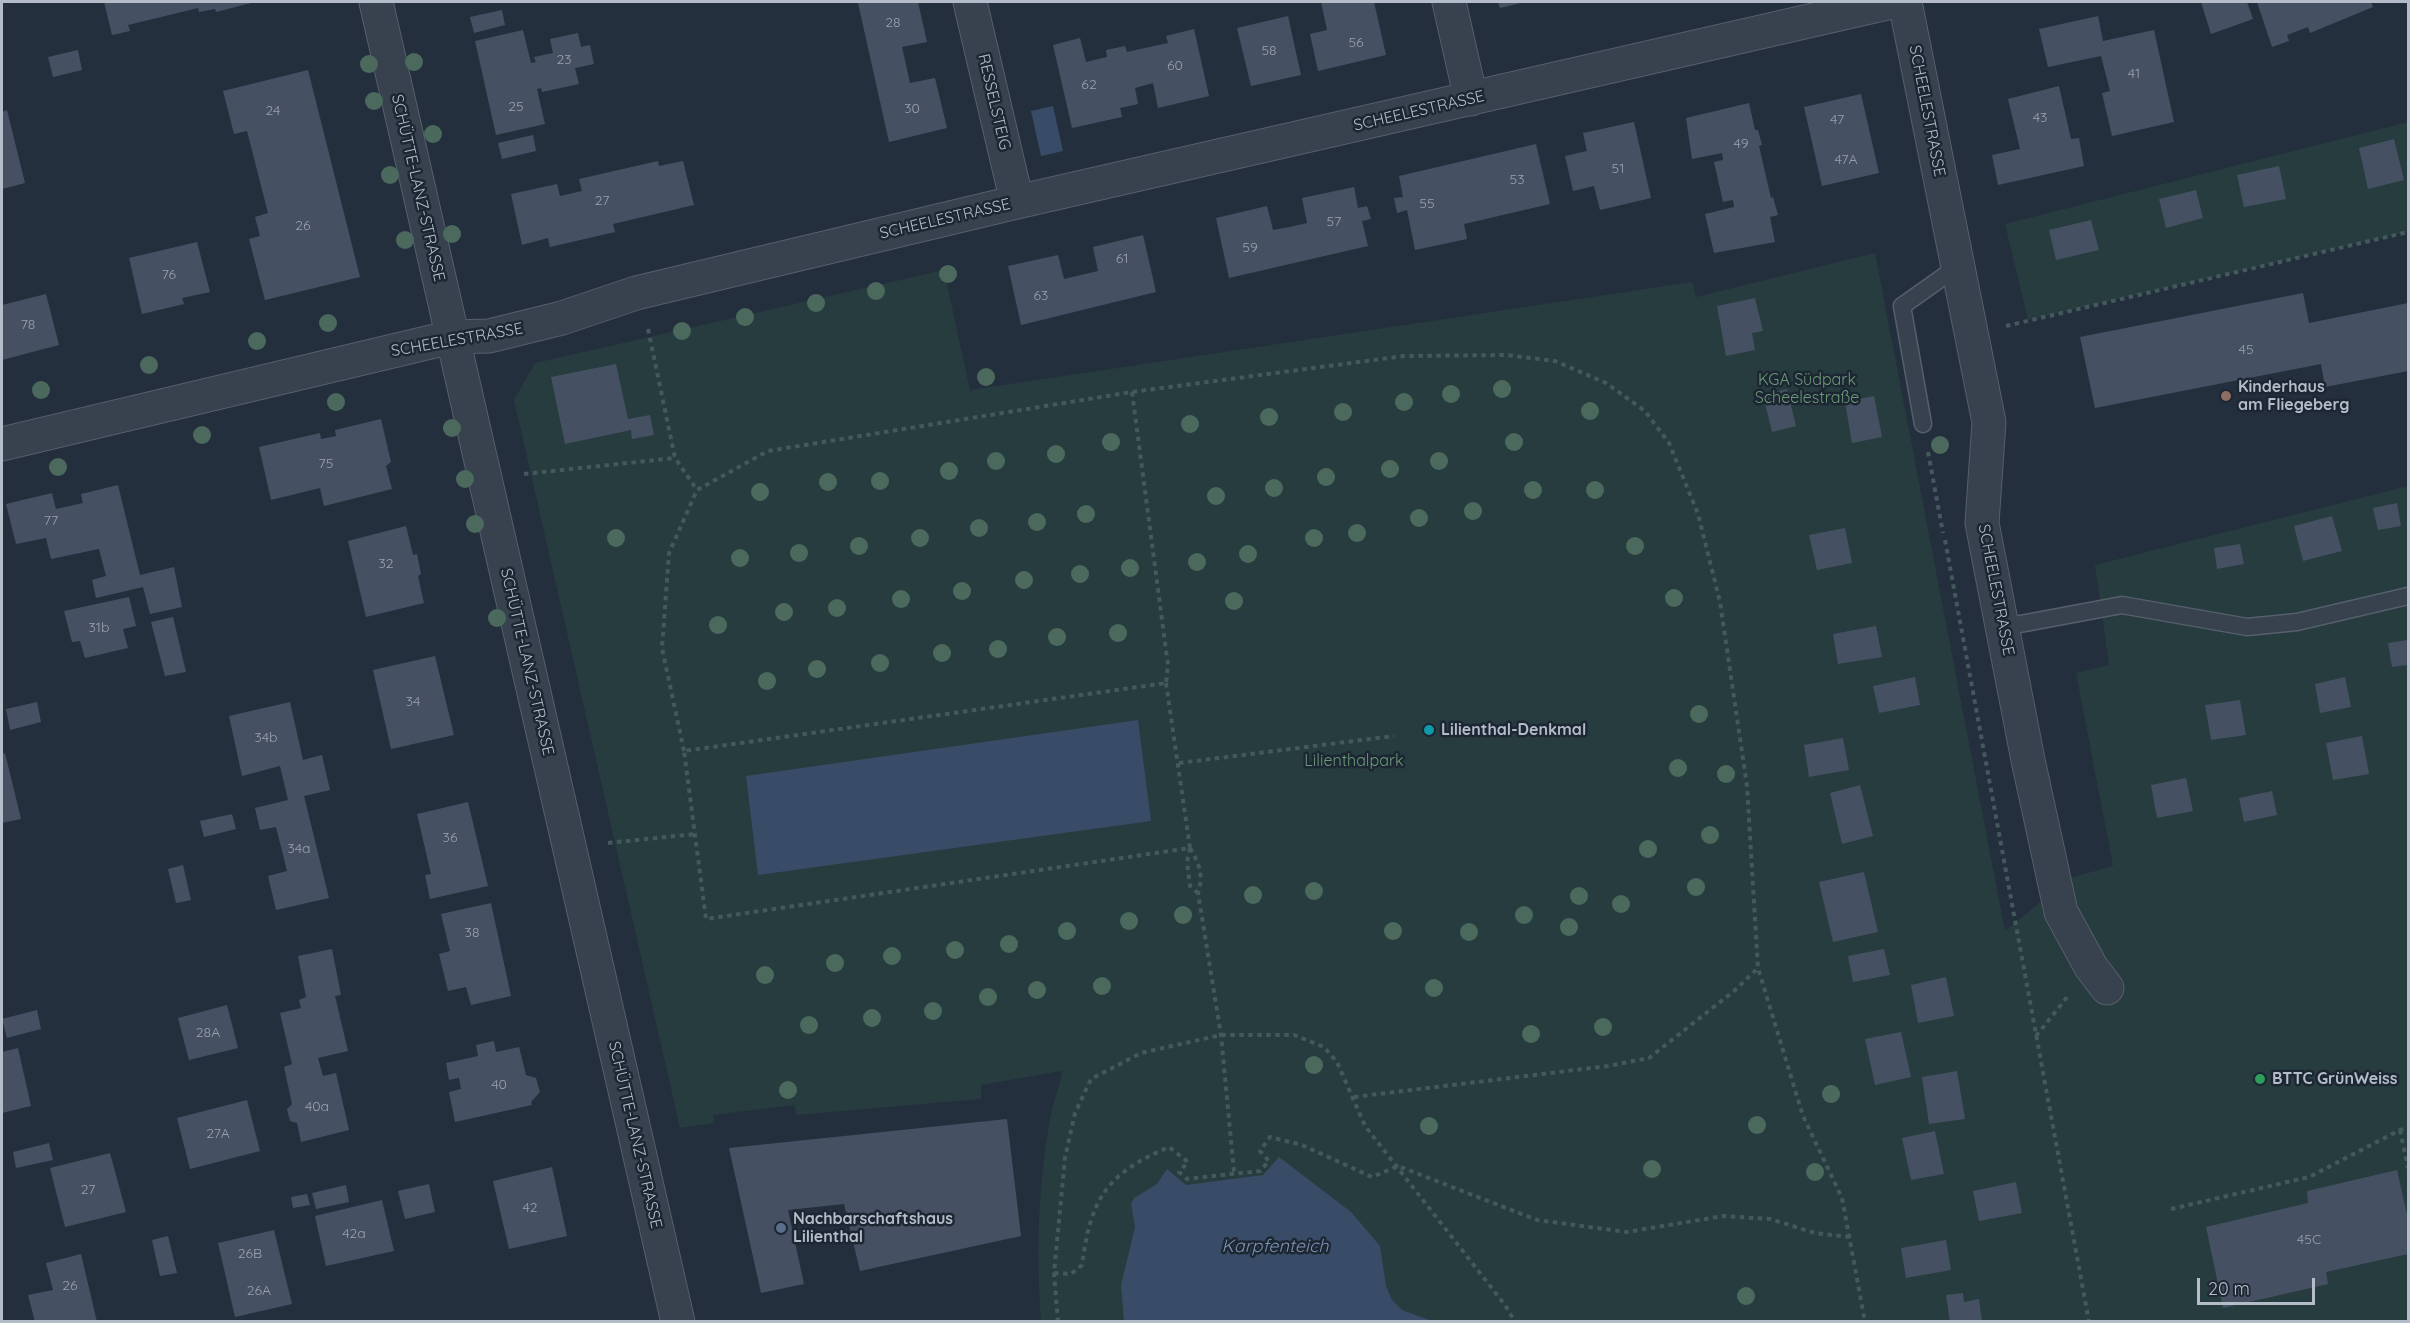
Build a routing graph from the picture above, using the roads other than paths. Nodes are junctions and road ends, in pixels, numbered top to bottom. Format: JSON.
{"nodes":[{"id":1,"x":376,"y":2,"type":"edge"},
{"id":2,"x":970,"y":2,"type":"edge"},
{"id":3,"x":1449,"y":2,"type":"edge"},
{"id":4,"x":1892,"y":2,"type":"edge"},
{"id":5,"x":1905,"y":2,"type":"edge"},
{"id":6,"x":1471,"y":99,"type":"junction"},
{"id":7,"x":1017,"y":202,"type":"junction"},
{"id":8,"x":1958,"y":267,"type":"junction"},
{"id":9,"x":452,"y":337,"type":"junction"},
{"id":10,"x":1923,"y":424,"type":"road end"},
{"id":11,"x":2,"y":444,"type":"edge"},
{"id":12,"x":2409,"y":597,"type":"edge"},
{"id":13,"x":2004,"y":627,"type":"junction"},
{"id":14,"x":2099,"y":978,"type":"road end"},
{"id":15,"x":678,"y":1322,"type":"edge"}],
"edges":[{"from":1,"to":9,"type":"street","name":"SCHÜTTE-LANZ-STRASSE"},
{"from":2,"to":7,"type":"street","name":"RESSELSTEIG"},
{"from":3,"to":6,"type":"street"},
{"from":4,"to":6,"type":"street","name":"SCHEELESTRASSE"},
{"from":5,"to":8,"type":"street","name":"SCHEELESTRASSE"},
{"from":6,"to":7,"type":"street","name":"SCHEELESTRASSE"},
{"from":7,"to":9,"type":"street","name":"SCHEELESTRASSE"},
{"from":8,"to":10,"type":"lane"},
{"from":8,"to":13,"type":"street","name":"SCHEELESTRASSE"},
{"from":9,"to":11,"type":"street","name":"SCHEELESTRASSE"},
{"from":9,"to":15,"type":"street","name":"SCHÜTTE-LANZ-STRASSE"},
{"from":12,"to":13,"type":"lane"},
{"from":13,"to":14,"type":"street","name":"SCHEELESTRASSE"}]}
